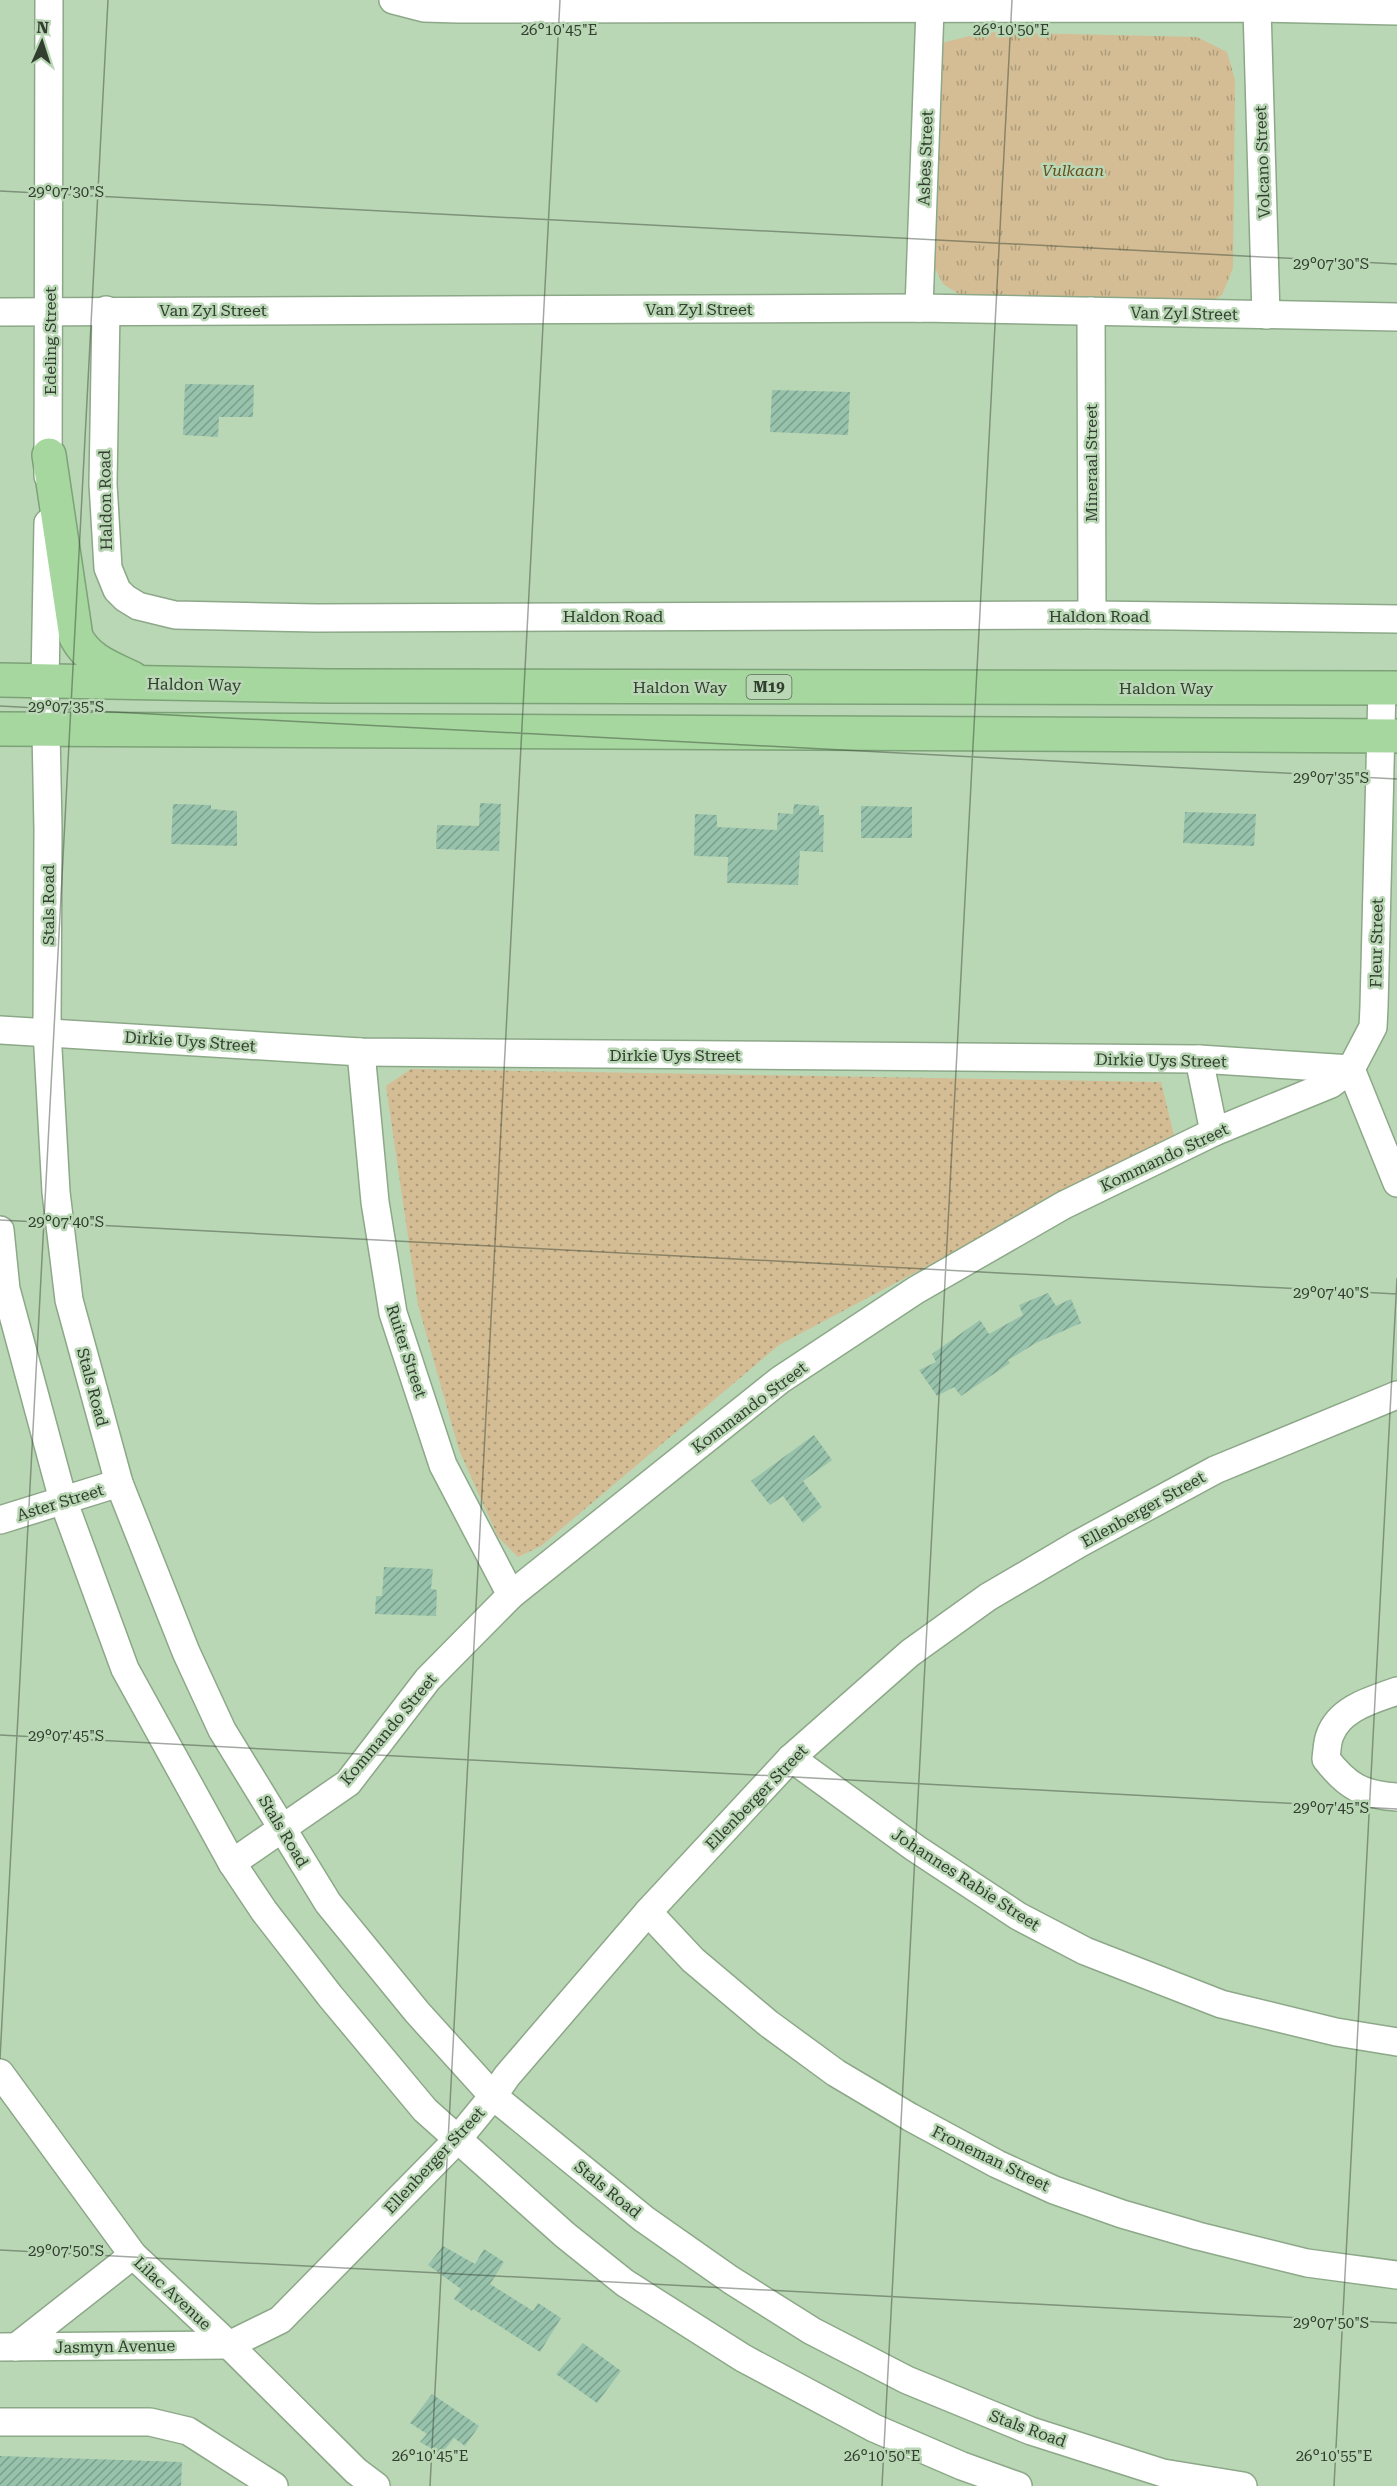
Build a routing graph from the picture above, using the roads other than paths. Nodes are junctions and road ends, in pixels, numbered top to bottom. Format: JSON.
{"nodes":[{"id":1,"x":49,"y":0,"type":"edge"},
{"id":2,"x":393,"y":0,"type":"edge"},
{"id":3,"x":1257,"y":8,"type":"junction"},
{"id":4,"x":930,"y":9,"type":"junction"},
{"id":5,"x":1397,"y":10,"type":"edge"},
{"id":6,"x":920,"y":308,"type":"junction"},
{"id":7,"x":106,"y":310,"type":"junction"},
{"id":8,"x":50,"y":311,"type":"junction"},
{"id":9,"x":1092,"y":311,"type":"junction"},
{"id":10,"x":0,"y":312,"type":"edge"},
{"id":11,"x":1266,"y":315,"type":"junction"},
{"id":12,"x":1397,"y":317,"type":"edge"},
{"id":13,"x":49,"y":455,"type":"junction"},
{"id":14,"x":1092,"y":615,"type":"junction"},
{"id":15,"x":1397,"y":619,"type":"edge"},
{"id":16,"x":0,"y":680,"type":"edge"},
{"id":17,"x":45,"y":682,"type":"junction"},
{"id":18,"x":141,"y":682,"type":"junction"},
{"id":19,"x":438,"y":687,"type":"junction"},
{"id":20,"x":678,"y":687,"type":"junction"},
{"id":21,"x":1024,"y":687,"type":"junction"},
{"id":22,"x":1389,"y":688,"type":"edge"},
{"id":23,"x":0,"y":729,"type":"edge"},
{"id":24,"x":46,"y":730,"type":"junction"},
{"id":25,"x":439,"y":731,"type":"junction"},
{"id":26,"x":678,"y":732,"type":"junction"},
{"id":27,"x":1022,"y":734,"type":"junction"},
{"id":28,"x":1389,"y":736,"type":"edge"},
{"id":29,"x":1386,"y":1008,"type":"edge"},
{"id":30,"x":0,"y":1030,"type":"edge"},
{"id":31,"x":47,"y":1031,"type":"junction"},
{"id":32,"x":361,"y":1052,"type":"junction"},
{"id":33,"x":1199,"y":1059,"type":"junction"},
{"id":34,"x":1351,"y":1069,"type":"junction"},
{"id":35,"x":1214,"y":1132,"type":"junction"},
{"id":36,"x":1397,"y":1183,"type":"edge"},
{"id":37,"x":0,"y":1230,"type":"edge"},
{"id":38,"x":1397,"y":1395,"type":"edge"},
{"id":39,"x":119,"y":1483,"type":"junction"},
{"id":40,"x":63,"y":1500,"type":"junction"},
{"id":41,"x":0,"y":1520,"type":"edge"},
{"id":42,"x":511,"y":1595,"type":"junction"},
{"id":43,"x":1397,"y":1691,"type":"edge"},
{"id":44,"x":791,"y":1758,"type":"junction"},
{"id":45,"x":1397,"y":1797,"type":"edge"},
{"id":46,"x":282,"y":1827,"type":"junction"},
{"id":47,"x":232,"y":1863,"type":"junction"},
{"id":48,"x":648,"y":1912,"type":"junction"},
{"id":49,"x":1397,"y":2042,"type":"edge"},
{"id":50,"x":0,"y":2073,"type":"edge"},
{"id":51,"x":494,"y":2096,"type":"junction"},
{"id":52,"x":457,"y":2140,"type":"junction"},
{"id":53,"x":133,"y":2255,"type":"junction"},
{"id":54,"x":1397,"y":2274,"type":"edge"},
{"id":55,"x":230,"y":2345,"type":"junction"},
{"id":56,"x":8,"y":2348,"type":"edge"},
{"id":57,"x":0,"y":2422,"type":"edge"},
{"id":58,"x":1161,"y":2479,"type":"edge"},
{"id":59,"x":360,"y":2481,"type":"edge"},
{"id":60,"x":274,"y":2486,"type":"edge"},
{"id":61,"x":1018,"y":2486,"type":"edge"},
{"id":62,"x":1243,"y":2486,"type":"edge"}],
"edges":[{"from":1,"to":8,"type":"street","name":"Edeling Street"},
{"from":2,"to":4,"type":"street"},
{"from":3,"to":4,"type":"street"},
{"from":3,"to":5,"type":"street"},
{"from":3,"to":11,"type":"street","name":"Volcano Street"},
{"from":4,"to":6,"type":"street","name":"Asbes Street"},
{"from":6,"to":7,"type":"street","name":"Van Zyl Street"},
{"from":6,"to":9,"type":"street","name":"Van Zyl Street"},
{"from":7,"to":8,"type":"street","name":"Van Zyl Street"},
{"from":7,"to":14,"type":"street","name":"Haldon Road"},
{"from":8,"to":10,"type":"street","name":"Van Zyl Street"},
{"from":8,"to":13,"type":"street","name":"Edeling Street"},
{"from":9,"to":11,"type":"street","name":"Van Zyl Street"},
{"from":9,"to":14,"type":"street","name":"Mineraal Street"},
{"from":11,"to":12,"type":"street","name":"Van Zyl Street"},
{"from":13,"to":17,"type":"street","name":"Edeling Street"},
{"from":13,"to":18,"type":"highway"},
{"from":14,"to":15,"type":"street","name":"Haldon Road"},
{"from":16,"to":17,"type":"highway","name":"Haldon Way","number":"M19"},
{"from":17,"to":18,"type":"highway","name":"Haldon Way","number":"M19"},
{"from":17,"to":24,"type":"street","name":"Stals Road"},
{"from":18,"to":19,"type":"highway","name":"Haldon Way","number":"M19"},
{"from":19,"to":20,"type":"highway","name":"Haldon Way","number":"M19"},
{"from":19,"to":25,"type":"highway"},
{"from":20,"to":21,"type":"highway","name":"Haldon Way","number":"M19"},
{"from":20,"to":26,"type":"highway"},
{"from":21,"to":22,"type":"highway","name":"Haldon Way","number":"M19"},
{"from":21,"to":27,"type":"highway"},
{"from":22,"to":28,"type":"street","name":"Fleur Street"},
{"from":23,"to":24,"type":"highway"},
{"from":24,"to":25,"type":"highway"},
{"from":24,"to":31,"type":"street","name":"Stals Road"},
{"from":25,"to":26,"type":"highway"},
{"from":26,"to":27,"type":"highway"},
{"from":27,"to":28,"type":"highway"},
{"from":28,"to":29,"type":"street","name":"Fleur Street"},
{"from":29,"to":34,"type":"street","name":"Fleur Street"},
{"from":30,"to":31,"type":"street","name":"Dirkie Uys Street"},
{"from":31,"to":32,"type":"street","name":"Dirkie Uys Street"},
{"from":31,"to":39,"type":"street","name":"Stals Road"},
{"from":32,"to":33,"type":"street","name":"Dirkie Uys Street"},
{"from":32,"to":42,"type":"street","name":"Ruiter Street"},
{"from":33,"to":34,"type":"street","name":"Dirkie Uys Street"},
{"from":33,"to":35,"type":"street"},
{"from":34,"to":35,"type":"street","name":"Kommando Street"},
{"from":34,"to":36,"type":"street"},
{"from":35,"to":42,"type":"street","name":"Kommando Street"},
{"from":37,"to":40,"type":"street"},
{"from":38,"to":44,"type":"street","name":"Ellenberger Street"},
{"from":39,"to":40,"type":"street","name":"Aster Street"},
{"from":39,"to":46,"type":"street","name":"Stals Road"},
{"from":40,"to":41,"type":"street","name":"Aster Street"},
{"from":40,"to":47,"type":"street"},
{"from":42,"to":46,"type":"street","name":"Kommando Street"},
{"from":43,"to":45,"type":"street"},
{"from":44,"to":48,"type":"street","name":"Ellenberger Street"},
{"from":44,"to":49,"type":"street","name":"Johannes Rabie Street"},
{"from":46,"to":47,"type":"street","name":"Kommando Street"},
{"from":46,"to":51,"type":"street","name":"Stals Road"},
{"from":47,"to":52,"type":"street"},
{"from":48,"to":51,"type":"street","name":"Ellenberger Street"},
{"from":48,"to":54,"type":"street","name":"Froneman Street"},
{"from":50,"to":53,"type":"street","name":"Lilac Avenue"},
{"from":51,"to":52,"type":"street","name":"Ellenberger Street"},
{"from":51,"to":58,"type":"street","name":"Stals Road"},
{"from":52,"to":55,"type":"street","name":"Ellenberger Street"},
{"from":52,"to":61,"type":"street"},
{"from":53,"to":55,"type":"street","name":"Lilac Avenue"},
{"from":53,"to":56,"type":"street"},
{"from":55,"to":56,"type":"street","name":"Jasmyn Avenue"},
{"from":55,"to":59,"type":"street","name":"Lilac Avenue"},
{"from":57,"to":60,"type":"street"},
{"from":58,"to":62,"type":"street","name":"Stals Road"}]}
